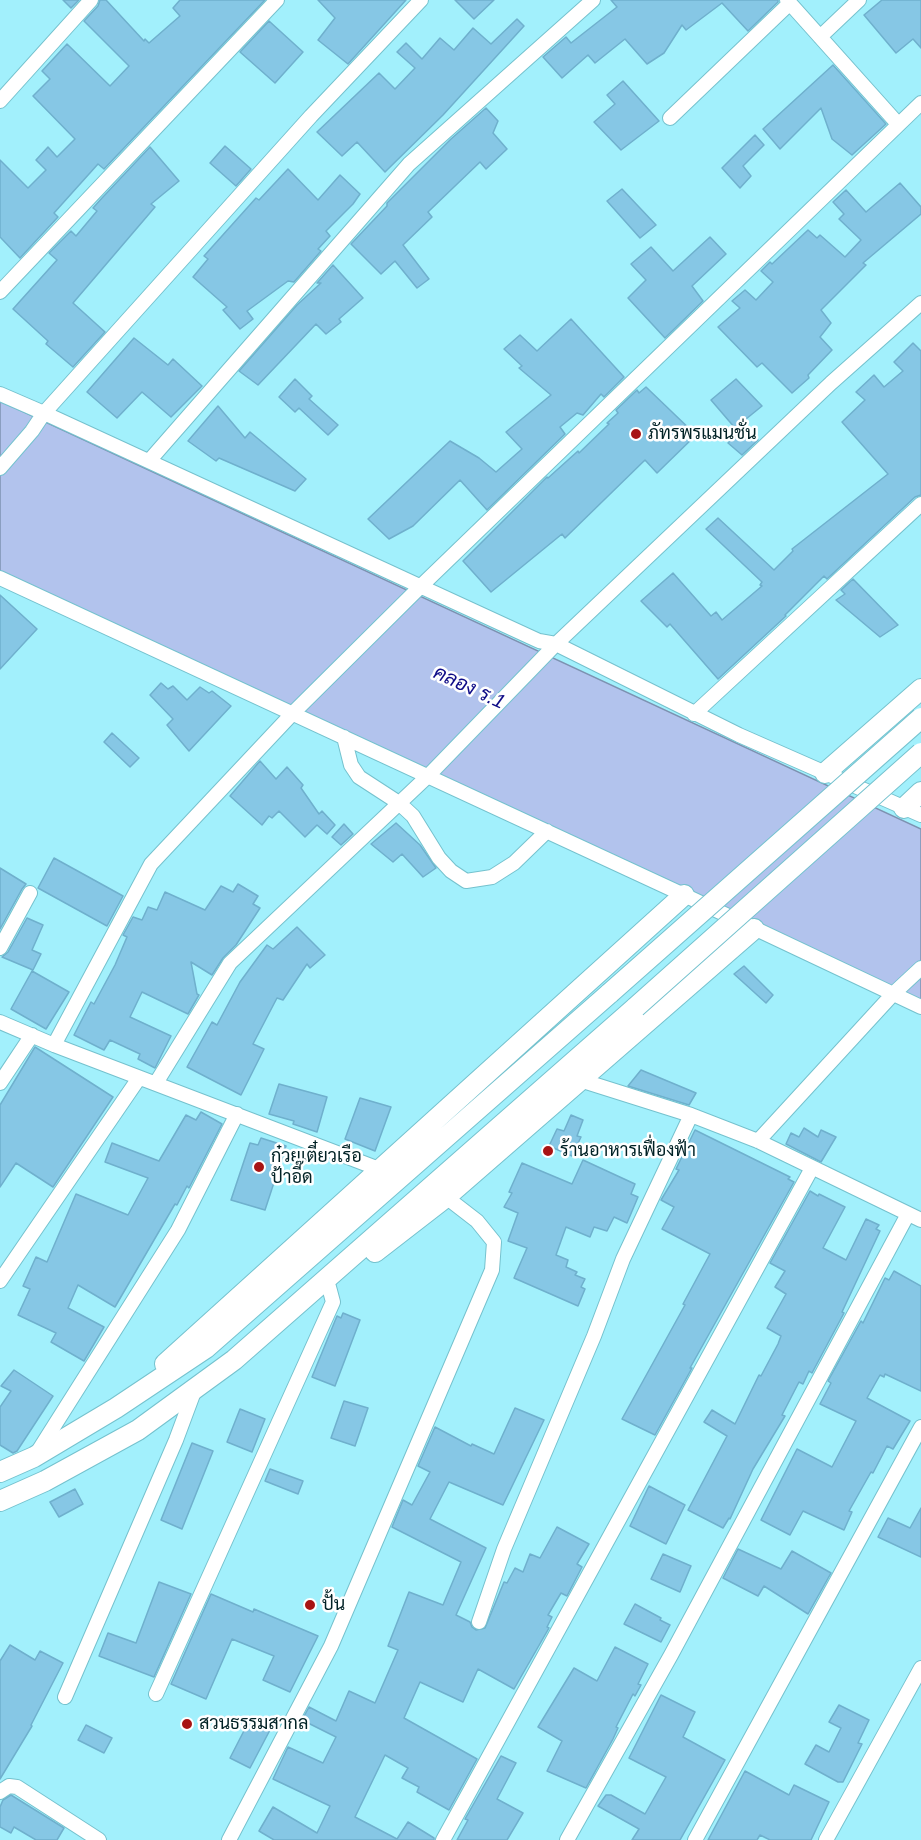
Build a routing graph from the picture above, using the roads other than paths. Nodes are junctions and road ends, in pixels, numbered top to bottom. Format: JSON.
{"nodes":[{"id":1,"x":91,"y":0,"type":"edge"},
{"id":2,"x":277,"y":0,"type":"edge"},
{"id":3,"x":421,"y":0,"type":"edge"},
{"id":4,"x":593,"y":0,"type":"edge"},
{"id":5,"x":859,"y":0,"type":"edge"},
{"id":6,"x":788,"y":2,"type":"edge"},
{"id":7,"x":820,"y":37,"type":"junction"},
{"id":8,"x":0,"y":101,"type":"edge"},
{"id":9,"x":921,"y":103,"type":"edge"},
{"id":10,"x":670,"y":118,"type":"dead end"},
{"id":11,"x":898,"y":124,"type":"junction"},
{"id":12,"x":0,"y":292,"type":"edge"},
{"id":13,"x":921,"y":303,"type":"edge"},
{"id":14,"x":0,"y":394,"type":"edge"},
{"id":15,"x":44,"y":413,"type":"junction"},
{"id":16,"x":149,"y":461,"type":"junction"},
{"id":17,"x":0,"y":468,"type":"edge"},
{"id":18,"x":921,"y":504,"type":"edge"},
{"id":19,"x":0,"y":578,"type":"edge"},
{"id":20,"x":416,"y":592,"type":"junction"},
{"id":21,"x":556,"y":644,"type":"junction"},
{"id":22,"x":921,"y":689,"type":"edge"},
{"id":23,"x":292,"y":714,"type":"junction"},
{"id":24,"x":694,"y":714,"type":"junction"},
{"id":25,"x":921,"y":718,"type":"edge"},
{"id":26,"x":344,"y":737,"type":"junction"},
{"id":27,"x":921,"y":753,"type":"edge"},
{"id":28,"x":825,"y":773,"type":"junction"},
{"id":29,"x":428,"y":776,"type":"junction"},
{"id":30,"x":921,"y":792,"type":"edge"},
{"id":31,"x":399,"y":803,"type":"junction"},
{"id":32,"x":912,"y":812,"type":"edge"},
{"id":33,"x":547,"y":831,"type":"junction"},
{"id":34,"x":30,"y":893,"type":"dead end"},
{"id":35,"x":684,"y":895,"type":"junction"},
{"id":36,"x":754,"y":929,"type":"junction"},
{"id":37,"x":0,"y":948,"type":"edge"},
{"id":38,"x":916,"y":973,"type":"edge"},
{"id":39,"x":892,"y":994,"type":"junction"},
{"id":40,"x":921,"y":1007,"type":"edge"},
{"id":41,"x":0,"y":1022,"type":"edge"},
{"id":42,"x":32,"y":1035,"type":"junction"},
{"id":43,"x":54,"y":1045,"type":"junction"},
{"id":44,"x":138,"y":1078,"type":"junction"},
{"id":45,"x":580,"y":1080,"type":"junction"},
{"id":46,"x":0,"y":1083,"type":"edge"},
{"id":47,"x":156,"y":1083,"type":"junction"},
{"id":48,"x":237,"y":1114,"type":"junction"},
{"id":49,"x":691,"y":1115,"type":"junction"},
{"id":50,"x":758,"y":1141,"type":"junction"},
{"id":51,"x":812,"y":1168,"type":"junction"},
{"id":52,"x":379,"y":1169,"type":"junction"},
{"id":53,"x":446,"y":1197,"type":"junction"},
{"id":54,"x":915,"y":1217,"type":"edge"},
{"id":55,"x":0,"y":1281,"type":"edge"},
{"id":56,"x":329,"y":1287,"type":"junction"},
{"id":57,"x":234,"y":1360,"type":"junction"},
{"id":58,"x":196,"y":1387,"type":"junction"},
{"id":59,"x":116,"y":1408,"type":"junction"},
{"id":60,"x":921,"y":1426,"type":"edge"},
{"id":61,"x":34,"y":1457,"type":"junction"},
{"id":62,"x":0,"y":1472,"type":"edge"},
{"id":63,"x":2,"y":1501,"type":"edge"},
{"id":64,"x":479,"y":1622,"type":"dead end"},
{"id":65,"x":921,"y":1668,"type":"edge"},
{"id":66,"x":156,"y":1694,"type":"dead end"},
{"id":67,"x":64,"y":1697,"type":"dead end"},
{"id":68,"x":0,"y":1792,"type":"edge"},
{"id":69,"x":99,"y":1840,"type":"edge"},
{"id":70,"x":229,"y":1840,"type":"edge"},
{"id":71,"x":443,"y":1840,"type":"edge"},
{"id":72,"x":567,"y":1840,"type":"edge"},
{"id":73,"x":695,"y":1840,"type":"edge"},
{"id":74,"x":826,"y":1840,"type":"edge"}],
"edges":[{"from":1,"to":8,"type":"street"},
{"from":2,"to":12,"type":"street"},
{"from":3,"to":15,"type":"street"},
{"from":4,"to":16,"type":"street"},
{"from":5,"to":7,"type":"street"},
{"from":6,"to":7,"type":"street"},
{"from":6,"to":10,"type":"street"},
{"from":7,"to":11,"type":"street"},
{"from":9,"to":11,"type":"street"},
{"from":11,"to":20,"type":"street"},
{"from":13,"to":21,"type":"street"},
{"from":14,"to":15,"type":"street"},
{"from":15,"to":16,"type":"street"},
{"from":15,"to":17,"type":"street"},
{"from":16,"to":20,"type":"street"},
{"from":18,"to":24,"type":"street"},
{"from":19,"to":23,"type":"street"},
{"from":20,"to":21,"type":"street"},
{"from":20,"to":23,"type":"street"},
{"from":21,"to":24,"type":"street"},
{"from":21,"to":29,"type":"street"},
{"from":22,"to":28,"type":"main road"},
{"from":23,"to":26,"type":"street"},
{"from":23,"to":43,"type":"street"},
{"from":24,"to":28,"type":"street"},
{"from":25,"to":59,"type":"main road","bridge":true},
{"from":26,"to":29,"type":"street"},
{"from":26,"to":31,"type":"street"},
{"from":27,"to":57,"type":"main road","bridge":true},
{"from":28,"to":32,"type":"street"},
{"from":29,"to":31,"type":"street"},
{"from":29,"to":33,"type":"street"},
{"from":30,"to":32,"type":"main road"},
{"from":31,"to":33,"type":"street"},
{"from":31,"to":47,"type":"street"},
{"from":33,"to":35,"type":"street"},
{"from":34,"to":37,"type":"street"},
{"from":35,"to":36,"type":"street"},
{"from":35,"to":52,"type":"main road"},
{"from":36,"to":39,"type":"street"},
{"from":36,"to":45,"type":"main road"},
{"from":38,"to":39,"type":"street"},
{"from":39,"to":40,"type":"street"},
{"from":39,"to":50,"type":"street"},
{"from":41,"to":42,"type":"street"},
{"from":42,"to":43,"type":"street"},
{"from":42,"to":46,"type":"street"},
{"from":43,"to":44,"type":"street"},
{"from":44,"to":47,"type":"street"},
{"from":44,"to":55,"type":"street"},
{"from":45,"to":49,"type":"street"},
{"from":45,"to":53,"type":"main road"},
{"from":47,"to":48,"type":"street"},
{"from":48,"to":52,"type":"street"},
{"from":48,"to":61,"type":"street"},
{"from":49,"to":50,"type":"street"},
{"from":49,"to":64,"type":"street"},
{"from":50,"to":51,"type":"street"},
{"from":51,"to":54,"type":"street"},
{"from":51,"to":71,"type":"street"},
{"from":52,"to":59,"type":"main road"},
{"from":53,"to":56,"type":"main road"},
{"from":53,"to":70,"type":"street"},
{"from":54,"to":72,"type":"street"},
{"from":56,"to":57,"type":"main road"},
{"from":56,"to":66,"type":"street"},
{"from":57,"to":58,"type":"main road"},
{"from":58,"to":63,"type":"main road"},
{"from":58,"to":67,"type":"street"},
{"from":59,"to":61,"type":"main road"},
{"from":60,"to":73,"type":"street"},
{"from":61,"to":62,"type":"main road"},
{"from":65,"to":74,"type":"street"},
{"from":68,"to":69,"type":"street"}]}
